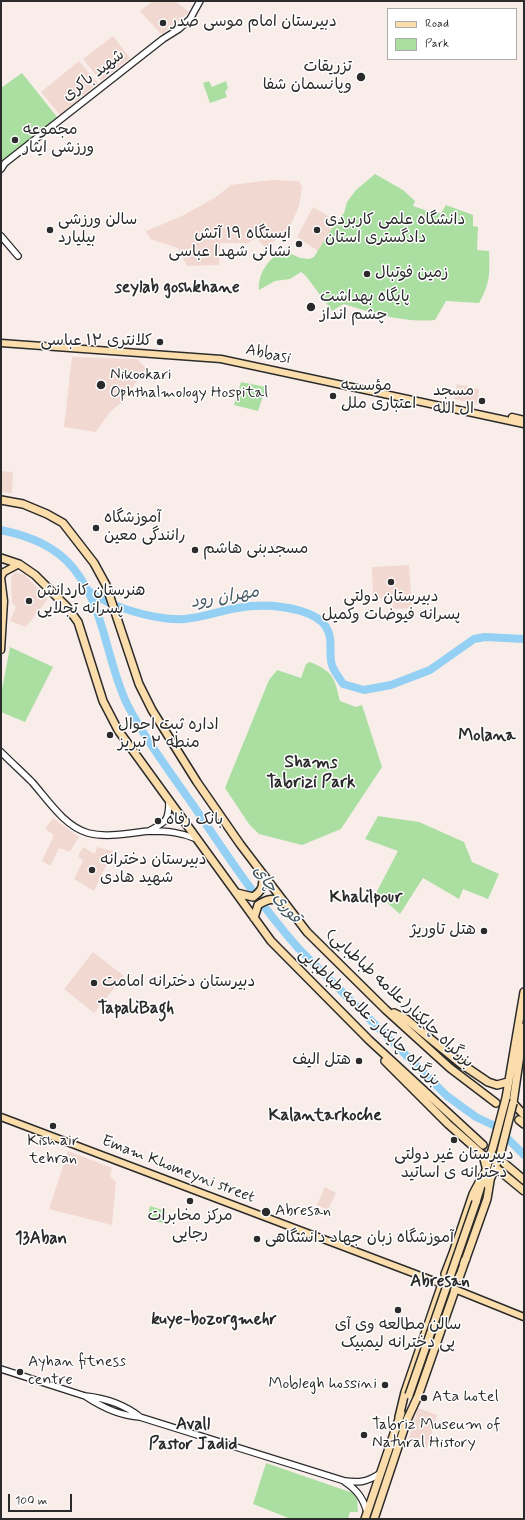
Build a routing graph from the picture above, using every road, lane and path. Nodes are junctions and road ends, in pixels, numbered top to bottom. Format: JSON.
{"nodes":[{"id":1,"x":200,"y":1,"type":"edge"},
{"id":2,"x":1,"y":169,"type":"edge"},
{"id":3,"x":1,"y":236,"type":"edge"},
{"id":4,"x":18,"y":256,"type":"dead end"},
{"id":5,"x":1,"y":340,"type":"edge"},
{"id":6,"x":1,"y":343,"type":"edge"},
{"id":7,"x":524,"y":420,"type":"edge"},
{"id":8,"x":524,"y":424,"type":"edge"},
{"id":9,"x":1,"y":500,"type":"edge"},
{"id":10,"x":1,"y":558,"type":"edge"},
{"id":11,"x":19,"y":564,"type":"junction"},
{"id":12,"x":1,"y":650,"type":"edge"},
{"id":13,"x":1,"y":752,"type":"edge"},
{"id":14,"x":169,"y":801,"type":"junction"},
{"id":15,"x":149,"y":831,"type":"junction"},
{"id":16,"x":199,"y":840,"type":"junction"},
{"id":17,"x":263,"y":876,"type":"junction"},
{"id":18,"x":237,"y":893,"type":"junction"},
{"id":19,"x":281,"y":900,"type":"junction"},
{"id":20,"x":254,"y":918,"type":"junction"},
{"id":21,"x":524,"y":992,"type":"edge"},
{"id":22,"x":386,"y":1010,"type":"junction"},
{"id":23,"x":524,"y":1027,"type":"edge"},
{"id":24,"x":369,"y":1040,"type":"junction"},
{"id":25,"x":508,"y":1082,"type":"junction"},
{"id":26,"x":496,"y":1103,"type":"tunnel mouth"},
{"id":27,"x":513,"y":1103,"type":"junction"},
{"id":28,"x":1,"y":1117,"type":"edge"},
{"id":29,"x":522,"y":1120,"type":"edge"},
{"id":30,"x":483,"y":1145,"type":"tunnel mouth"},
{"id":31,"x":504,"y":1163,"type":"tunnel mouth"},
{"id":32,"x":486,"y":1167,"type":"junction"},
{"id":33,"x":495,"y":1167,"type":"junction"},
{"id":34,"x":482,"y":1177,"type":"junction"},
{"id":35,"x":524,"y":1180,"type":"edge"},
{"id":36,"x":490,"y":1181,"type":"junction"},
{"id":37,"x":524,"y":1191,"type":"edge"},
{"id":38,"x":478,"y":1203,"type":"junction"},
{"id":39,"x":452,"y":1253,"type":"junction"},
{"id":40,"x":466,"y":1259,"type":"junction"},
{"id":41,"x":442,"y":1284,"type":"junction"},
{"id":42,"x":455,"y":1290,"type":"junction"},
{"id":43,"x":524,"y":1317,"type":"edge"},
{"id":44,"x":425,"y":1333,"type":"junction"},
{"id":45,"x":438,"y":1338,"type":"junction"},
{"id":46,"x":1,"y":1369,"type":"edge"},
{"id":47,"x":411,"y":1395,"type":"junction"},
{"id":48,"x":399,"y":1417,"type":"junction"},
{"id":49,"x":407,"y":1420,"type":"junction"},
{"id":50,"x":379,"y":1474,"type":"junction"},
{"id":51,"x":345,"y":1481,"type":"junction"},
{"id":52,"x":366,"y":1516,"type":"edge"},
{"id":53,"x":374,"y":1519,"type":"edge"}],
"edges":[{"from":1,"to":2,"type":"main road","name":"شهید باکری"},
{"from":3,"to":4,"type":"main road"},
{"from":5,"to":7,"type":"main road","name":"Abbasi"},
{"from":6,"to":8,"type":"main road","name":"Abbasi"},
{"from":9,"to":17,"type":"highway","name":"بزرگراه چایکنار(علامه طباطبایی)"},
{"from":10,"to":11,"type":"highway","name":"بزرگراه چایکنار-علامه طباطبایی"},
{"from":11,"to":12,"type":"main road"},
{"from":11,"to":14,"type":"highway","name":"بزرگراه چایکنار-علامه طباطبایی"},
{"from":13,"to":15,"type":"main road"},
{"from":14,"to":15,"type":"main road"},
{"from":14,"to":16,"type":"highway","name":"بزرگراه چایکنار-علامه طباطبایی"},
{"from":15,"to":16,"type":"main road"},
{"from":16,"to":18,"type":"highway","name":"بزرگراه چایکنار-علامه طباطبایی"},
{"from":17,"to":18,"type":"highway"},
{"from":17,"to":19,"type":"highway","name":"بزرگراه چایکنار(علامه طباطبایی)"},
{"from":18,"to":20,"type":"highway","name":"بزرگراه چایکنار-علامه طباطبایی"},
{"from":19,"to":20,"type":"highway"},
{"from":19,"to":22,"type":"highway","name":"بزرگراه چایکنار(علامه طباطبایی)"},
{"from":20,"to":24,"type":"highway","name":"بزرگراه چایکنار-علامه طباطبایی"},
{"from":21,"to":25,"type":"highway"},
{"from":22,"to":25,"type":"highway"},
{"from":22,"to":26,"type":"highway","name":"بزرگراه چایکنار(علامه طباطبایی)"},
{"from":23,"to":27,"type":"highway"},
{"from":24,"to":30,"type":"highway","name":"بزرگراه چایکنار-علامه طباطبایی"},
{"from":24,"to":32,"type":"highway"},
{"from":25,"to":32,"type":"highway","bridge":true},
{"from":27,"to":29,"type":"highway"},
{"from":27,"to":33,"type":"highway","bridge":true},
{"from":28,"to":41,"type":"main road","name":"Emam Khomeyni street"},
{"from":31,"to":35,"type":"highway"},
{"from":32,"to":34,"type":"highway"},
{"from":33,"to":36,"type":"highway"},
{"from":33,"to":37,"type":"highway"},
{"from":34,"to":38,"type":"highway"},
{"from":34,"to":39,"type":"highway"},
{"from":36,"to":38,"type":"highway"},
{"from":36,"to":40,"type":"highway"},
{"from":38,"to":47,"type":"highway","bridge":true},
{"from":39,"to":40,"type":"highway"},
{"from":39,"to":40,"type":"highway"},
{"from":41,"to":42,"type":"main road","name":"Emam Khomeyni street"},
{"from":41,"to":44,"type":"highway"},
{"from":42,"to":43,"type":"main road","name":"Emam Khomeyni street"},
{"from":42,"to":45,"type":"highway"},
{"from":44,"to":45,"type":"highway"},
{"from":44,"to":48,"type":"highway"},
{"from":45,"to":49,"type":"highway"},
{"from":46,"to":51,"type":"main road"},
{"from":47,"to":48,"type":"highway"},
{"from":47,"to":49,"type":"highway"},
{"from":48,"to":50,"type":"highway"},
{"from":49,"to":53,"type":"highway"},
{"from":50,"to":51,"type":"main road"},
{"from":50,"to":52,"type":"highway"},
{"from":51,"to":52,"type":"main road"}]}
